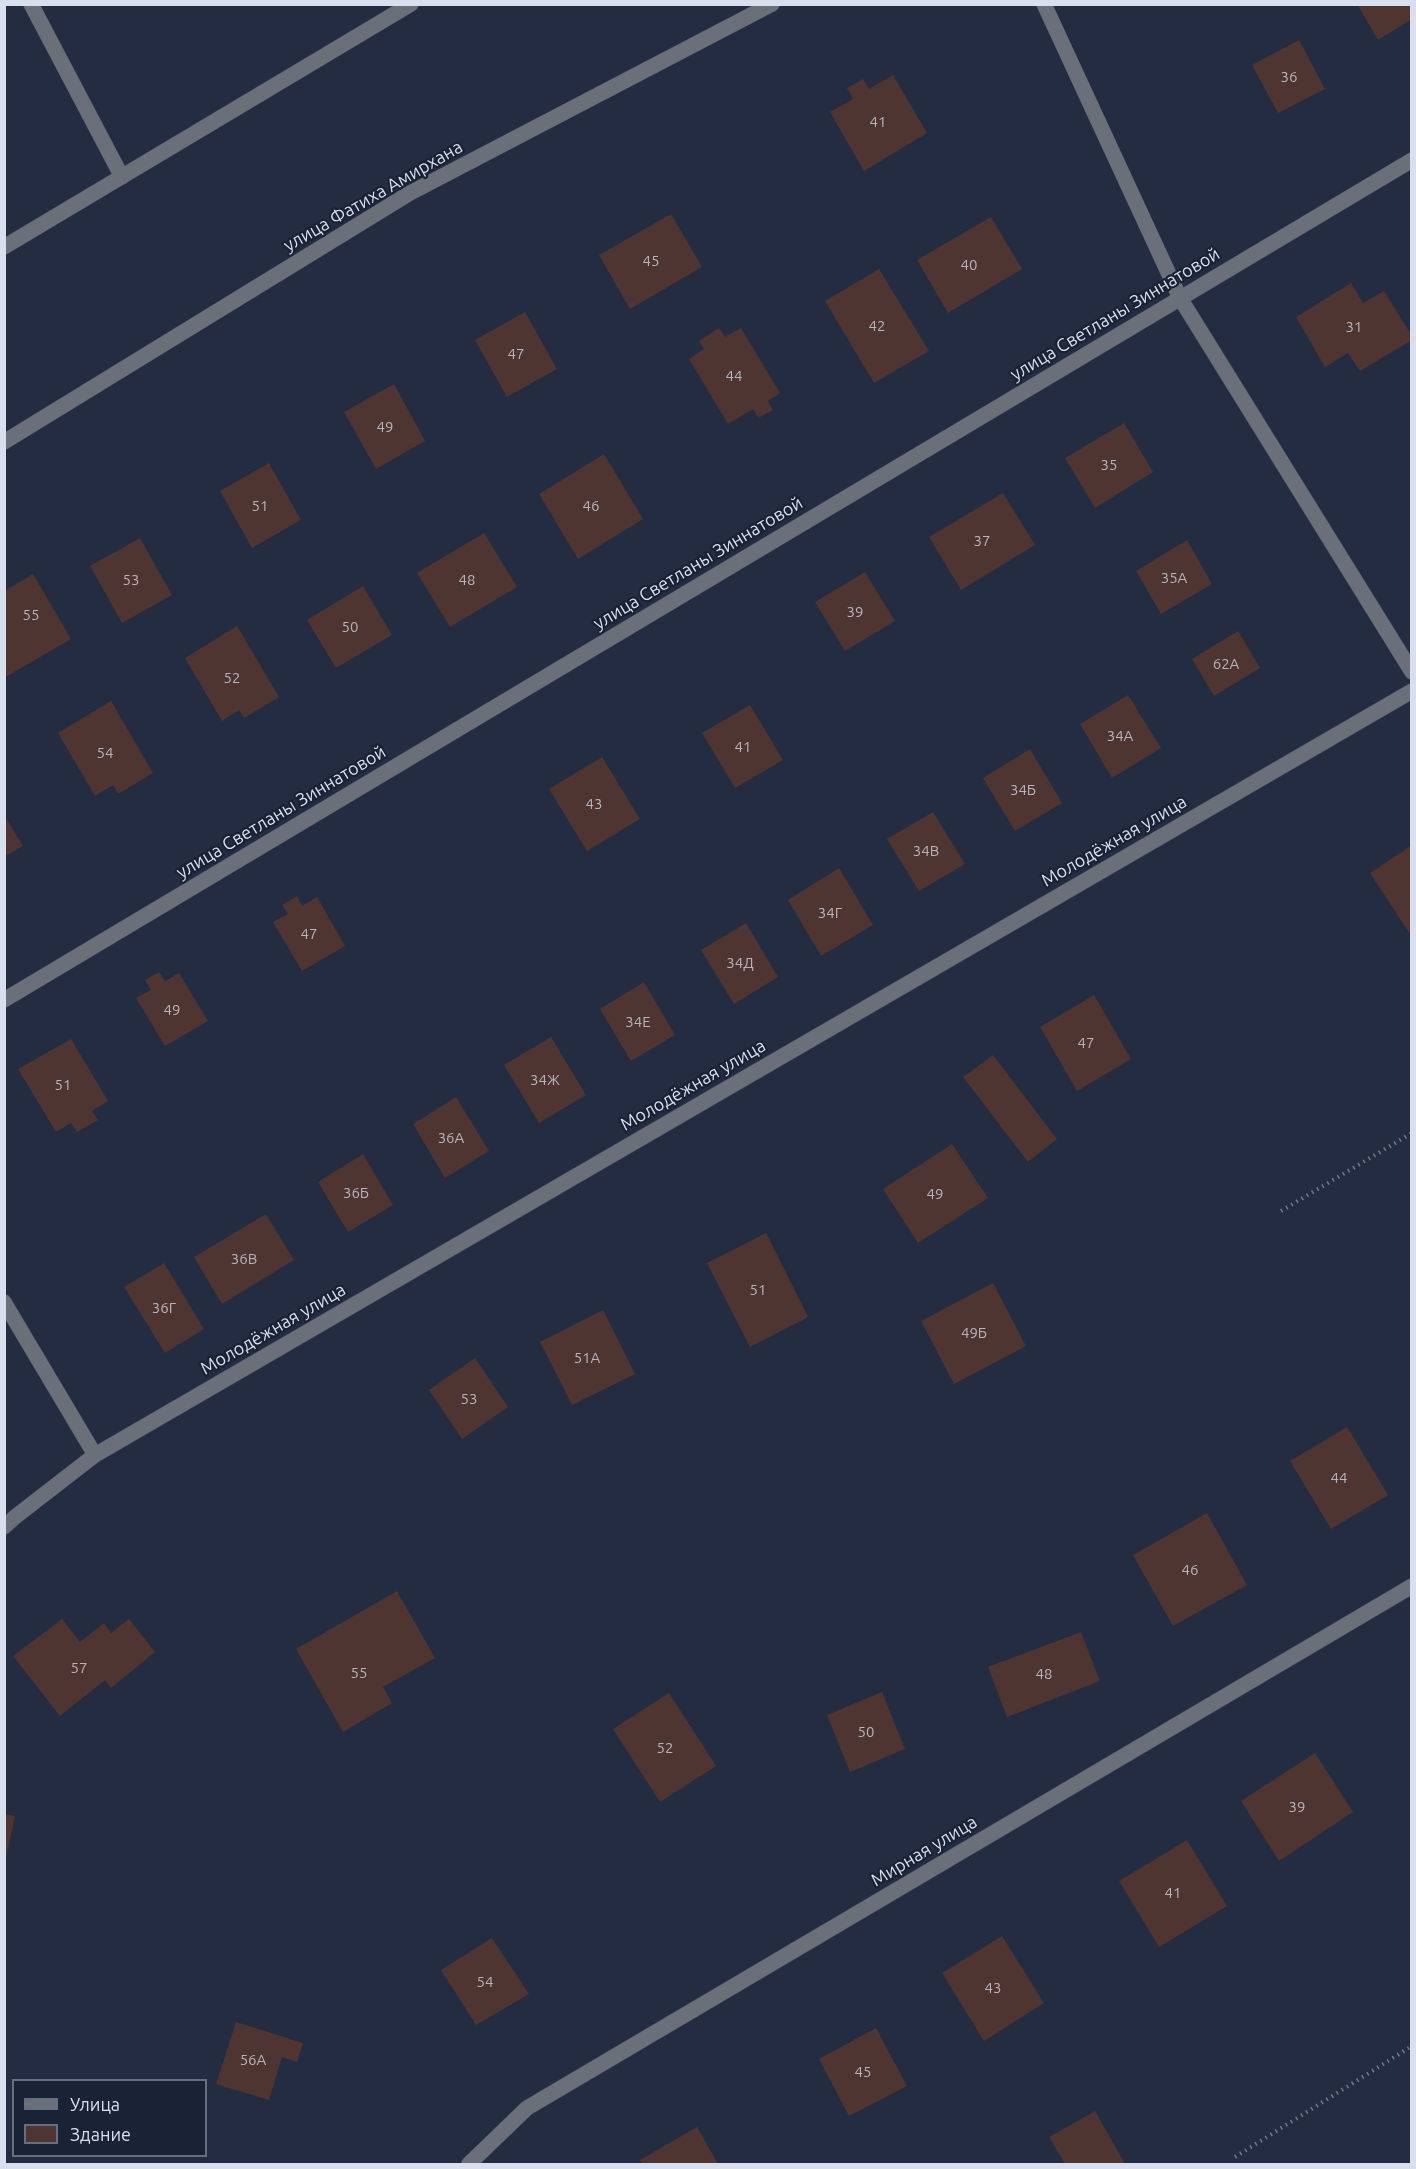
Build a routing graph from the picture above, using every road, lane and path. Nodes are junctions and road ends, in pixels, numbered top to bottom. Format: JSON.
{"nodes":[{"id":1,"x":31,"y":4,"type":"edge"},
{"id":2,"x":411,"y":4,"type":"edge"},
{"id":3,"x":772,"y":4,"type":"edge"},
{"id":4,"x":1044,"y":4,"type":"edge"},
{"id":5,"x":1412,"y":160,"type":"edge"},
{"id":6,"x":122,"y":177,"type":"junction"},
{"id":7,"x":4,"y":247,"type":"edge"},
{"id":8,"x":1179,"y":298,"type":"junction"},
{"id":9,"x":4,"y":442,"type":"edge"},
{"id":10,"x":1412,"y":672,"type":"edge"},
{"id":11,"x":1410,"y":696,"type":"edge"},
{"id":12,"x":4,"y":1000,"type":"edge"},
{"id":13,"x":1412,"y":1133,"type":"edge"},
{"id":14,"x":1281,"y":1211,"type":"dead end"},
{"id":15,"x":4,"y":1302,"type":"edge"},
{"id":16,"x":95,"y":1455,"type":"junction"},
{"id":17,"x":4,"y":1527,"type":"edge"},
{"id":18,"x":1412,"y":1586,"type":"edge"},
{"id":19,"x":1412,"y":2046,"type":"edge"},
{"id":20,"x":1235,"y":2157,"type":"dead end"},
{"id":21,"x":469,"y":2164,"type":"edge"}],
"edges":[{"from":1,"to":6,"type":"street"},
{"from":2,"to":6,"type":"street"},
{"from":3,"to":9,"type":"street","name":"улица Фатиха Амирхана"},
{"from":4,"to":8,"type":"street"},
{"from":5,"to":8,"type":"street","name":"улица Светланы Зиннатовой"},
{"from":6,"to":7,"type":"street"},
{"from":8,"to":10,"type":"street"},
{"from":8,"to":12,"type":"street","name":"улица Светланы Зиннатовой"},
{"from":11,"to":16,"type":"street","name":"Молодёжная улица"},
{"from":13,"to":14,"type":"path"},
{"from":15,"to":16,"type":"street"},
{"from":16,"to":17,"type":"street","name":"Молодёжная улица"},
{"from":18,"to":21,"type":"street","name":"Мирная улица"},
{"from":19,"to":20,"type":"path"}]}
